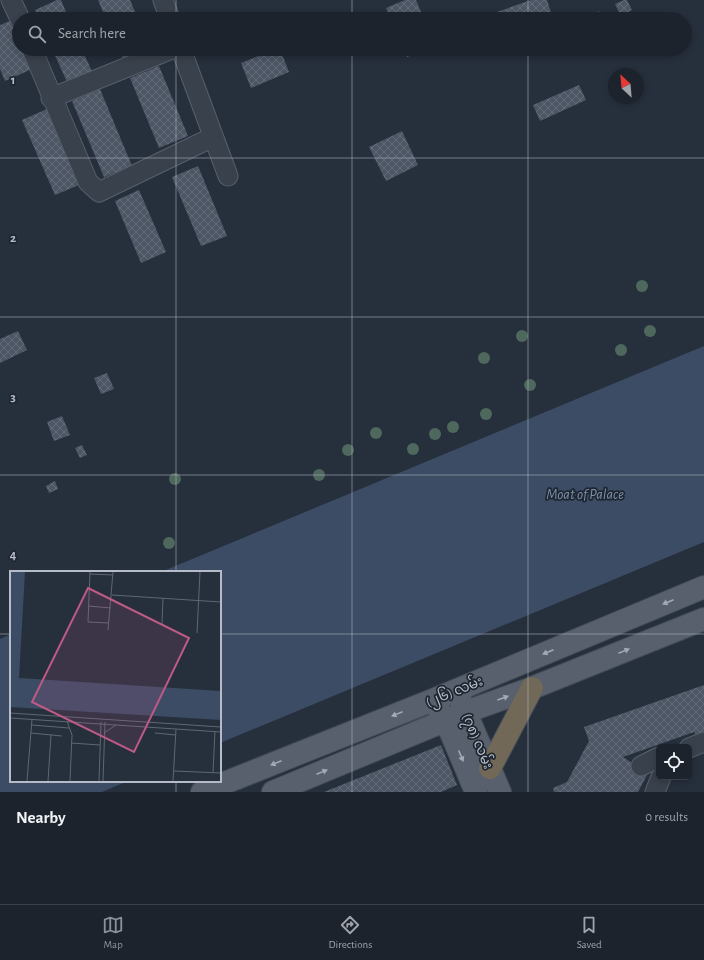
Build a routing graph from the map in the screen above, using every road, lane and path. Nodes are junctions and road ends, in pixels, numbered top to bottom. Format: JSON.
{"nodes":[{"id":1,"x":11,"y":0,"type":"edge"},
{"id":2,"x":163,"y":0,"type":"edge"},
{"id":3,"x":17,"y":12,"type":"edge"},
{"id":4,"x":167,"y":12,"type":"edge"},
{"id":5,"x":35,"y":56,"type":"edge"},
{"id":6,"x":155,"y":56,"type":"edge"},
{"id":7,"x":184,"y":56,"type":"edge"},
{"id":8,"x":51,"y":98,"type":"junction"},
{"id":9,"x":213,"y":137,"type":"junction"},
{"id":10,"x":228,"y":176,"type":"dead end"},
{"id":11,"x":704,"y":587,"type":"edge"},
{"id":12,"x":704,"y":619,"type":"edge"},
{"id":13,"x":532,"y":688,"type":"junction"},
{"id":14,"x":455,"y":691,"type":"junction"},
{"id":15,"x":433,"y":700,"type":"junction"},
{"id":16,"x":466,"y":712,"type":"junction"},
{"id":17,"x":446,"y":721,"type":"junction"},
{"id":18,"x":704,"y":742,"type":"edge"},
{"id":19,"x":692,"y":747,"type":"edge"},
{"id":20,"x":656,"y":758,"type":"edge"},
{"id":21,"x":641,"y":766,"type":"dead end"},
{"id":22,"x":490,"y":768,"type":"junction"},
{"id":23,"x":659,"y":780,"type":"edge"},
{"id":24,"x":202,"y":792,"type":"edge"},
{"id":25,"x":272,"y":792,"type":"edge"},
{"id":26,"x":476,"y":792,"type":"edge"},
{"id":27,"x":500,"y":792,"type":"edge"},
{"id":28,"x":655,"y":792,"type":"edge"}],
"edges":[{"from":1,"to":3,"type":"street"},
{"from":2,"to":4,"type":"street"},
{"from":5,"to":8,"type":"street"},
{"from":6,"to":8,"type":"street"},
{"from":7,"to":9,"type":"street"},
{"from":8,"to":9,"type":"street"},
{"from":9,"to":10,"type":"street"},
{"from":11,"to":14,"type":"main road","name":"(၂၆) လမ်း","one_way":true},
{"from":13,"to":12,"type":"main road","name":"(၂၆) လမ်း","one_way":true},
{"from":16,"to":13,"type":"main road","name":"(၂၆) လမ်း","one_way":true},
{"from":13,"to":22,"type":"highway"},
{"from":14,"to":15,"type":"main road","name":"(၂၆) လမ်း"},
{"from":14,"to":16,"type":"main road","name":"(၇၈) လမ်း"},
{"from":15,"to":17,"type":"main road","name":"(၇၈) လမ်း"},
{"from":15,"to":24,"type":"main road","name":"(၂၆) လမ်း","one_way":true},
{"from":16,"to":17,"type":"main road","name":"(၂၆) လမ်း"},
{"from":16,"to":22,"type":"main road","name":"(၇၈) လမ်း"},
{"from":25,"to":17,"type":"main road","name":"(၂၆) လမ်း","one_way":true},
{"from":17,"to":26,"type":"main road","name":"(၇၈) လမ်း","one_way":true},
{"from":18,"to":19,"type":"street"},
{"from":20,"to":21,"type":"street"},
{"from":22,"to":27,"type":"main road","name":"(၇၈) လမ်း"},
{"from":23,"to":28,"type":"street"}]}
